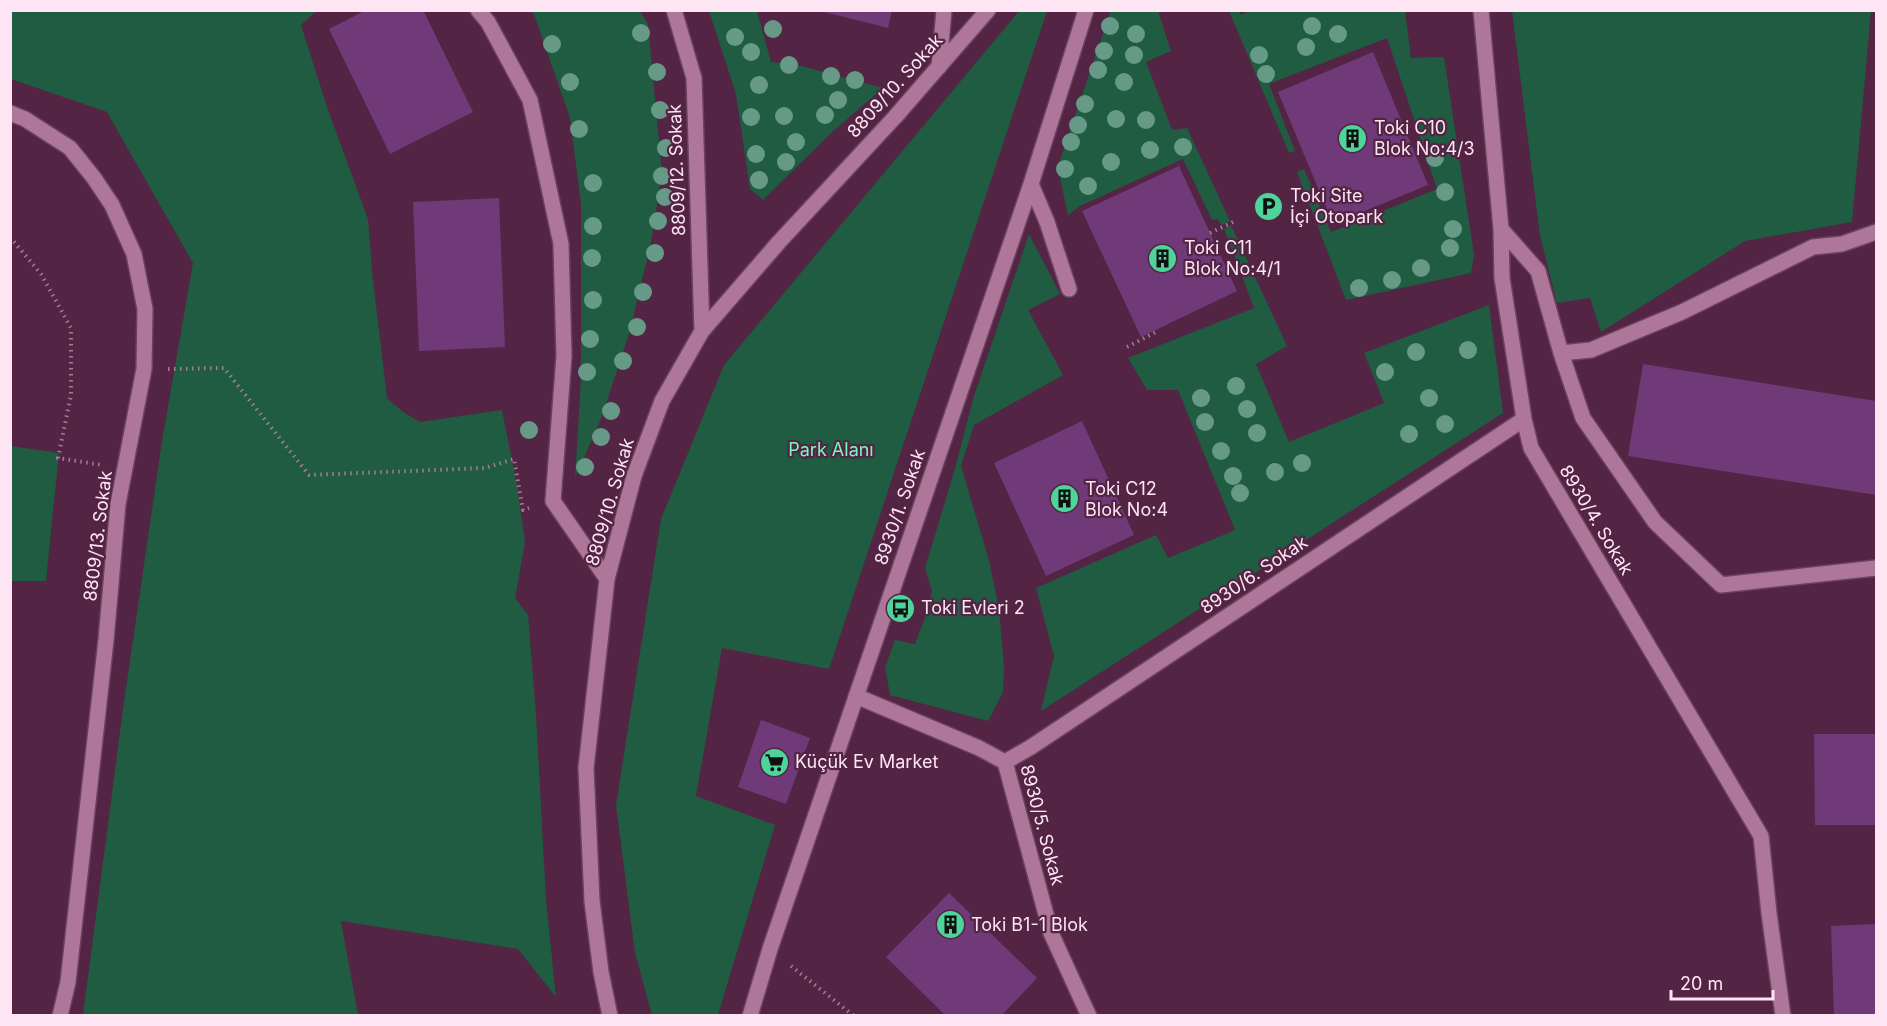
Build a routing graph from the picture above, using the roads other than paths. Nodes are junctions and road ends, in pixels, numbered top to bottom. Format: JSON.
{"nodes":[{"id":1,"x":478,"y":10,"type":"edge"},
{"id":2,"x":674,"y":10,"type":"edge"},
{"id":3,"x":944,"y":10,"type":"edge"},
{"id":4,"x":988,"y":10,"type":"edge"},
{"id":5,"x":1086,"y":10,"type":"edge"},
{"id":6,"x":1481,"y":10,"type":"edge"},
{"id":7,"x":939,"y":67,"type":"junction"},
{"id":8,"x":10,"y":113,"type":"edge"},
{"id":9,"x":18,"y":118,"type":"edge"},
{"id":10,"x":1031,"y":184,"type":"junction"},
{"id":11,"x":1502,"y":229,"type":"junction"},
{"id":12,"x":1876,"y":232,"type":"edge"},
{"id":13,"x":1069,"y":290,"type":"dead end"},
{"id":14,"x":702,"y":331,"type":"junction"},
{"id":15,"x":1561,"y":353,"type":"junction"},
{"id":16,"x":1524,"y":419,"type":"junction"},
{"id":17,"x":1876,"y":568,"type":"edge"},
{"id":18,"x":607,"y":579,"type":"junction"},
{"id":19,"x":856,"y":696,"type":"junction"},
{"id":20,"x":1005,"y":762,"type":"junction"},
{"id":21,"x":60,"y":1016,"type":"edge"},
{"id":22,"x":610,"y":1016,"type":"edge"},
{"id":23,"x":750,"y":1016,"type":"edge"},
{"id":24,"x":1089,"y":1016,"type":"edge"},
{"id":25,"x":1783,"y":1016,"type":"edge"}],
"edges":[{"from":1,"to":18,"type":"street"},
{"from":2,"to":14,"type":"street","name":"8809/12. Sokak"},
{"from":3,"to":7,"type":"street"},
{"from":4,"to":7,"type":"street","name":"8809/10. Sokak"},
{"from":5,"to":10,"type":"street","name":"8930/1. Sokak"},
{"from":6,"to":11,"type":"street","name":"8930/4. Sokak"},
{"from":7,"to":14,"type":"street","name":"8809/10. Sokak"},
{"from":8,"to":9,"type":"street","name":"8809/13. Sokak"},
{"from":9,"to":21,"type":"street","name":"8809/13. Sokak"},
{"from":10,"to":13,"type":"street"},
{"from":10,"to":19,"type":"street","name":"8930/1. Sokak"},
{"from":11,"to":15,"type":"street"},
{"from":11,"to":16,"type":"street","name":"8930/4. Sokak"},
{"from":12,"to":15,"type":"street"},
{"from":14,"to":18,"type":"street","name":"8809/10. Sokak"},
{"from":15,"to":17,"type":"street"},
{"from":16,"to":20,"type":"street","name":"8930/6. Sokak"},
{"from":16,"to":25,"type":"street","name":"8930/4. Sokak"},
{"from":18,"to":22,"type":"street","name":"8809/10. Sokak"},
{"from":19,"to":20,"type":"street","name":"8930/5. Sokak"},
{"from":19,"to":23,"type":"street","name":"8930/1. Sokak"},
{"from":20,"to":24,"type":"street","name":"8930/5. Sokak"}]}
